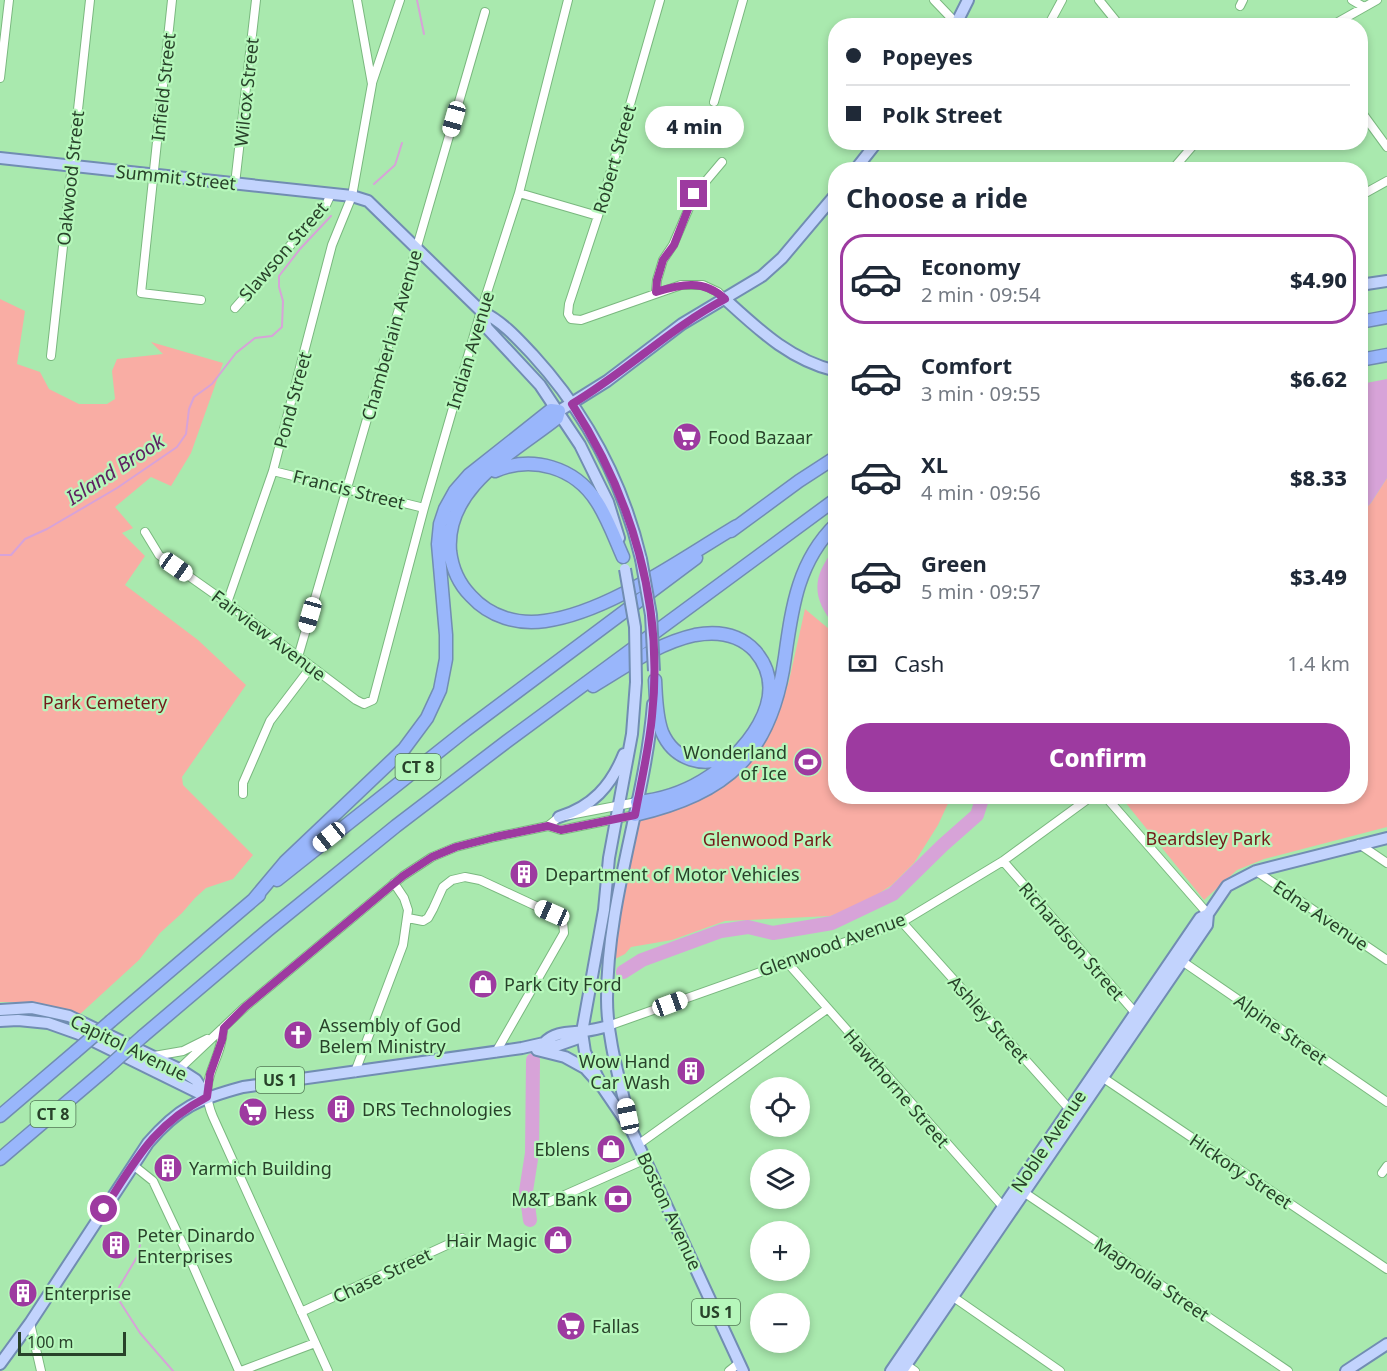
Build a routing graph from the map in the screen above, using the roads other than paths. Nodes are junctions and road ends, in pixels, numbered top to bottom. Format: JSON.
{"nodes":[{"id":1,"x":9,"y":0,"type":"edge"},
{"id":2,"x":90,"y":0,"type":"edge"},
{"id":3,"x":172,"y":0,"type":"edge"},
{"id":4,"x":256,"y":0,"type":"edge"},
{"id":5,"x":357,"y":0,"type":"edge"},
{"id":6,"x":400,"y":0,"type":"edge"},
{"id":7,"x":568,"y":0,"type":"edge"},
{"id":8,"x":660,"y":0,"type":"edge"},
{"id":9,"x":743,"y":0,"type":"edge"},
{"id":10,"x":934,"y":0,"type":"edge"},
{"id":11,"x":968,"y":0,"type":"edge"},
{"id":12,"x":1062,"y":0,"type":"edge"},
{"id":13,"x":1099,"y":0,"type":"edge"},
{"id":14,"x":1352,"y":0,"type":"edge"},
{"id":15,"x":1377,"y":0,"type":"edge"},
{"id":16,"x":1364,"y":7,"type":"junction"},
{"id":17,"x":485,"y":12,"type":"dead end"},
{"id":18,"x":950,"y":18,"type":"edge"},
{"id":19,"x":958,"y":18,"type":"edge"},
{"id":20,"x":1052,"y":18,"type":"edge"},
{"id":21,"x":1114,"y":18,"type":"edge"},
{"id":22,"x":1345,"y":18,"type":"edge"},
{"id":23,"x":0,"y":78,"type":"edge"},
{"id":24,"x":372,"y":84,"type":"junction"},
{"id":25,"x":714,"y":102,"type":"dead end"},
{"id":26,"x":1368,"y":121,"type":"edge"},
{"id":27,"x":1387,"y":147,"type":"edge"},
{"id":28,"x":871,"y":150,"type":"edge"},
{"id":29,"x":1189,"y":150,"type":"edge"},
{"id":30,"x":0,"y":158,"type":"edge"},
{"id":31,"x":722,"y":162,"type":"dead end"},
{"id":32,"x":862,"y":162,"type":"edge"},
{"id":33,"x":1179,"y":162,"type":"edge"},
{"id":34,"x":72,"y":166,"type":"junction"},
{"id":35,"x":154,"y":175,"type":"junction"},
{"id":36,"x":1387,"y":181,"type":"edge"},
{"id":37,"x":235,"y":183,"type":"junction"},
{"id":38,"x":1368,"y":192,"type":"edge"},
{"id":39,"x":519,"y":193,"type":"junction"},
{"id":40,"x":331,"y":194,"type":"junction"},
{"id":41,"x":352,"y":196,"type":"junction"},
{"id":42,"x":828,"y":203,"type":"edge"},
{"id":43,"x":598,"y":216,"type":"junction"},
{"id":44,"x":417,"y":246,"type":"junction"},
{"id":45,"x":1387,"y":280,"type":"edge"},
{"id":46,"x":1368,"y":284,"type":"edge"},
{"id":47,"x":656,"y":292,"type":"junction"},
{"id":48,"x":725,"y":299,"type":"junction"},
{"id":49,"x":201,"y":300,"type":"dead end"},
{"id":50,"x":235,"y":308,"type":"dead end"},
{"id":51,"x":481,"y":310,"type":"junction"},
{"id":52,"x":1387,"y":317,"type":"edge"},
{"id":53,"x":1368,"y":321,"type":"edge"},
{"id":54,"x":1387,"y":355,"type":"edge"},
{"id":55,"x":51,"y":356,"type":"dead end"},
{"id":56,"x":1368,"y":359,"type":"edge"},
{"id":57,"x":828,"y":368,"type":"edge"},
{"id":58,"x":572,"y":404,"type":"junction"},
{"id":59,"x":559,"y":411,"type":"junction"},
{"id":60,"x":828,"y":462,"type":"edge"},
{"id":61,"x":273,"y":471,"type":"junction"},
{"id":62,"x":346,"y":488,"type":"junction"},
{"id":63,"x":468,"y":492,"type":"junction"},
{"id":64,"x":828,"y":505,"type":"edge"},
{"id":65,"x":424,"y":508,"type":"junction"},
{"id":66,"x":737,"y":526,"type":"junction"},
{"id":67,"x":145,"y":531,"type":"dead end"},
{"id":68,"x":828,"y":533,"type":"edge"},
{"id":69,"x":624,"y":563,"type":"junction"},
{"id":70,"x":227,"y":603,"type":"junction"},
{"id":71,"x":298,"y":657,"type":"junction"},
{"id":72,"x":311,"y":667,"type":"junction"},
{"id":73,"x":655,"y":676,"type":"junction"},
{"id":74,"x":373,"y":700,"type":"joint"},
{"id":75,"x":528,"y":726,"type":"junction"},
{"id":76,"x":632,"y":734,"type":"junction"},
{"id":77,"x":749,"y":739,"type":"junction"},
{"id":78,"x":243,"y":794,"type":"dead end"},
{"id":79,"x":1081,"y":804,"type":"edge"},
{"id":80,"x":1112,"y":804,"type":"edge"},
{"id":81,"x":619,"y":805,"type":"junction"},
{"id":82,"x":636,"y":809,"type":"junction"},
{"id":83,"x":558,"y":817,"type":"junction"},
{"id":84,"x":616,"y":819,"type":"junction"},
{"id":85,"x":548,"y":826,"type":"junction"},
{"id":86,"x":1387,"y":838,"type":"edge"},
{"id":87,"x":1359,"y":844,"type":"junction"},
{"id":88,"x":1003,"y":861,"type":"junction"},
{"id":89,"x":1387,"y":863,"type":"edge"},
{"id":90,"x":1256,"y":871,"type":"junction"},
{"id":91,"x":394,"y":884,"type":"junction"},
{"id":92,"x":255,"y":898,"type":"junction"},
{"id":93,"x":1209,"y":915,"type":"junction"},
{"id":94,"x":408,"y":918,"type":"junction"},
{"id":95,"x":902,"y":922,"type":"junction"},
{"id":96,"x":1179,"y":959,"type":"junction"},
{"id":97,"x":1387,"y":960,"type":"edge"},
{"id":98,"x":786,"y":961,"type":"junction"},
{"id":99,"x":827,"y":1009,"type":"junction"},
{"id":100,"x":0,"y":1010,"type":"edge"},
{"id":101,"x":1139,"y":1017,"type":"junction"},
{"id":102,"x":0,"y":1021,"type":"edge"},
{"id":103,"x":609,"y":1026,"type":"junction"},
{"id":104,"x":224,"y":1028,"type":"junction"},
{"id":105,"x":582,"y":1032,"type":"junction"},
{"id":106,"x":522,"y":1048,"type":"junction"},
{"id":107,"x":496,"y":1052,"type":"junction"},
{"id":108,"x":152,"y":1056,"type":"junction"},
{"id":109,"x":179,"y":1069,"type":"junction"},
{"id":110,"x":355,"y":1072,"type":"junction"},
{"id":111,"x":1099,"y":1075,"type":"junction"},
{"id":112,"x":170,"y":1080,"type":"junction"},
{"id":113,"x":603,"y":1088,"type":"junction"},
{"id":114,"x":207,"y":1097,"type":"junction"},
{"id":115,"x":1387,"y":1102,"type":"edge"},
{"id":116,"x":1073,"y":1112,"type":"junction"},
{"id":117,"x":0,"y":1116,"type":"edge"},
{"id":118,"x":631,"y":1129,"type":"junction"},
{"id":119,"x":639,"y":1144,"type":"junction"},
{"id":120,"x":0,"y":1159,"type":"edge"},
{"id":121,"x":646,"y":1159,"type":"junction"},
{"id":122,"x":133,"y":1165,"type":"junction"},
{"id":123,"x":1020,"y":1190,"type":"junction"},
{"id":124,"x":549,"y":1202,"type":"dead end"},
{"id":125,"x":1006,"y":1211,"type":"junction"},
{"id":126,"x":462,"y":1238,"type":"dead end"},
{"id":127,"x":1387,"y":1269,"type":"edge"},
{"id":128,"x":949,"y":1295,"type":"junction"},
{"id":129,"x":302,"y":1312,"type":"junction"},
{"id":130,"x":30,"y":1323,"type":"junction"},
{"id":131,"x":315,"y":1343,"type":"junction"},
{"id":132,"x":1387,"y":1344,"type":"edge"},
{"id":133,"x":0,"y":1364,"type":"edge"},
{"id":134,"x":906,"y":1366,"type":"edge"},
{"id":135,"x":741,"y":1367,"type":"edge"},
{"id":136,"x":41,"y":1371,"type":"edge"},
{"id":137,"x":240,"y":1371,"type":"edge"},
{"id":138,"x":328,"y":1371,"type":"edge"},
{"id":139,"x":729,"y":1371,"type":"edge"},
{"id":140,"x":891,"y":1371,"type":"edge"},
{"id":141,"x":1060,"y":1371,"type":"edge"},
{"id":142,"x":1288,"y":1371,"type":"edge"},
{"id":143,"x":1346,"y":1371,"type":"edge"}],
"edges":[{"from":1,"to":23,"type":"street"},
{"from":2,"to":34,"type":"street","name":"Oakwood Street"},
{"from":3,"to":35,"type":"street","name":"Infield Street"},
{"from":4,"to":37,"type":"street","name":"Wilcox Street"},
{"from":5,"to":24,"type":"street"},
{"from":6,"to":24,"type":"street"},
{"from":7,"to":39,"type":"street","name":"Indian Avenue"},
{"from":8,"to":43,"type":"street","name":"Robert Street"},
{"from":9,"to":25,"type":"street"},
{"from":10,"to":18,"type":"street"},
{"from":11,"to":19,"type":"main road"},
{"from":12,"to":20,"type":"street"},
{"from":13,"to":21,"type":"street"},
{"from":14,"to":16,"type":"street"},
{"from":15,"to":16,"type":"street"},
{"from":16,"to":22,"type":"street"},
{"from":17,"to":44,"type":"street","name":"Chamberlain Avenue"},
{"from":24,"to":41,"type":"street","name":"Pond Street"},
{"from":26,"to":27,"type":"street"},
{"from":28,"to":32,"type":"main road"},
{"from":29,"to":33,"type":"street"},
{"from":30,"to":34,"type":"main road","name":"Summit Street"},
{"from":31,"to":47,"type":"street"},
{"from":34,"to":35,"type":"main road","name":"Summit Street"},
{"from":34,"to":55,"type":"street","name":"Oakwood Street"},
{"from":35,"to":37,"type":"main road","name":"Summit Street"},
{"from":35,"to":49,"type":"street","name":"Infield Street"},
{"from":36,"to":38,"type":"street"},
{"from":37,"to":40,"type":"main road","name":"Summit Street"},
{"from":39,"to":43,"type":"street"},
{"from":39,"to":51,"type":"street","name":"Indian Avenue"},
{"from":40,"to":41,"type":"main road","name":"Summit Street"},
{"from":40,"to":50,"type":"street","name":"Slawson Street"},
{"from":41,"to":44,"type":"main road"},
{"from":41,"to":61,"type":"street","name":"Pond Street"},
{"from":42,"to":48,"type":"main road"},
{"from":43,"to":47,"type":"street","name":"Robert Street"},
{"from":44,"to":51,"type":"main road"},
{"from":44,"to":62,"type":"street","name":"Chamberlain Avenue"},
{"from":45,"to":46,"type":"main road"},
{"from":47,"to":48,"type":"street"},
{"from":48,"to":57,"type":"main road"},
{"from":48,"to":58,"type":"main road"},
{"from":51,"to":58,"type":"main road"},
{"from":51,"to":59,"type":"main road"},
{"from":51,"to":65,"type":"street","name":"Indian Avenue"},
{"from":52,"to":53,"type":"highway"},
{"from":54,"to":56,"type":"highway"},
{"from":58,"to":59,"type":"main road"},
{"from":58,"to":73,"type":"main road","bridge":true},
{"from":59,"to":63,"type":"highway"},
{"from":59,"to":69,"type":"main road"},
{"from":59,"to":92,"type":"highway"},
{"from":60,"to":66,"type":"highway","number":"CT 8"},
{"from":61,"to":62,"type":"street","name":"Francis Street"},
{"from":61,"to":70,"type":"street","name":"Pond Street"},
{"from":62,"to":65,"type":"street","name":"Francis Street"},
{"from":62,"to":71,"type":"street","name":"Chamberlain Avenue"},
{"from":63,"to":66,"type":"highway"},
{"from":63,"to":69,"type":"highway"},
{"from":64,"to":75,"type":"highway","number":"CT 8"},
{"from":65,"to":74,"type":"street","name":"Indian Avenue"},
{"from":66,"to":92,"type":"highway","number":"CT 8"},
{"from":67,"to":70,"type":"street","name":"Fairview Avenue"},
{"from":68,"to":82,"type":"highway"},
{"from":69,"to":76,"type":"main road","bridge":true},
{"from":70,"to":71,"type":"street","name":"Fairview Avenue"},
{"from":71,"to":72,"type":"street","name":"Fairview Avenue"},
{"from":72,"to":74,"type":"street","name":"Fairview Avenue"},
{"from":72,"to":78,"type":"street"},
{"from":73,"to":77,"type":"highway"},
{"from":73,"to":82,"type":"main road"},
{"from":75,"to":77,"type":"highway"},
{"from":75,"to":120,"type":"highway","number":"CT 8","bridge":true},
{"from":76,"to":81,"type":"main road"},
{"from":76,"to":83,"type":"main road"},
{"from":77,"to":82,"type":"highway"},
{"from":79,"to":88,"type":"street","name":"Glenwood Avenue"},
{"from":80,"to":93,"type":"street"},
{"from":81,"to":82,"type":"street"},
{"from":81,"to":83,"type":"street"},
{"from":81,"to":84,"type":"main road"},
{"from":82,"to":84,"type":"street"},
{"from":82,"to":103,"type":"main road"},
{"from":83,"to":85,"type":"street"},
{"from":84,"to":85,"type":"street"},
{"from":84,"to":105,"type":"main road"},
{"from":85,"to":91,"type":"street"},
{"from":86,"to":87,"type":"main road","name":"Noble Avenue"},
{"from":87,"to":89,"type":"street"},
{"from":87,"to":90,"type":"main road","name":"Noble Avenue"},
{"from":88,"to":95,"type":"street","name":"Glenwood Avenue"},
{"from":88,"to":101,"type":"street","name":"Richardson Street"},
{"from":90,"to":93,"type":"main road","name":"Noble Avenue"},
{"from":90,"to":97,"type":"street","name":"Edna Avenue"},
{"from":91,"to":94,"type":"street"},
{"from":91,"to":104,"type":"street"},
{"from":92,"to":117,"type":"highway","number":"CT 8","bridge":true},
{"from":93,"to":96,"type":"main road","name":"Noble Avenue"},
{"from":94,"to":107,"type":"street"},
{"from":94,"to":110,"type":"street"},
{"from":95,"to":98,"type":"street","name":"Glenwood Avenue"},
{"from":95,"to":116,"type":"street","name":"Ashley Street"},
{"from":96,"to":101,"type":"main road","name":"Noble Avenue"},
{"from":96,"to":115,"type":"street","name":"Alpine Street"},
{"from":98,"to":99,"type":"street","name":"Hawthorne Street"},
{"from":98,"to":103,"type":"street","name":"Glenwood Avenue"},
{"from":99,"to":119,"type":"street"},
{"from":99,"to":125,"type":"street","name":"Hawthorne Street"},
{"from":100,"to":108,"type":"main road","name":"Capitol Avenue"},
{"from":101,"to":111,"type":"main road","name":"Noble Avenue"},
{"from":102,"to":112,"type":"main road","name":"Capitol Avenue"},
{"from":103,"to":105,"type":"main road","name":"Glenwood Avenue","number":"US 1"},
{"from":103,"to":118,"type":"main road","number":"US 1"},
{"from":104,"to":108,"type":"street"},
{"from":104,"to":109,"type":"street"},
{"from":104,"to":114,"type":"street"},
{"from":105,"to":106,"type":"main road","name":"Glenwood Avenue","number":"US 1"},
{"from":105,"to":113,"type":"main road"},
{"from":106,"to":107,"type":"main road","number":"US 1"},
{"from":106,"to":113,"type":"main road","number":"US 1"},
{"from":107,"to":110,"type":"main road","number":"US 1"},
{"from":108,"to":109,"type":"main road","name":"Capitol Avenue"},
{"from":109,"to":112,"type":"street"},
{"from":109,"to":114,"type":"main road","name":"Capitol Avenue"},
{"from":110,"to":114,"type":"main road","number":"US 1"},
{"from":111,"to":116,"type":"main road","name":"Noble Avenue"},
{"from":111,"to":127,"type":"street","name":"Hickory Street"},
{"from":112,"to":114,"type":"main road","name":"Capitol Avenue"},
{"from":113,"to":118,"type":"main road","name":"Boston Avenue","number":"US 1"},
{"from":114,"to":122,"type":"main road","number":"US 1"},
{"from":114,"to":129,"type":"street"},
{"from":116,"to":123,"type":"main road","name":"Noble Avenue"},
{"from":118,"to":119,"type":"main road","name":"Boston Avenue","number":"US 1"},
{"from":119,"to":121,"type":"main road","name":"Boston Avenue","number":"US 1"},
{"from":121,"to":124,"type":"street"},
{"from":121,"to":135,"type":"main road","name":"Boston Avenue","number":"US 1"},
{"from":122,"to":130,"type":"main road","number":"US 1"},
{"from":122,"to":137,"type":"street"},
{"from":123,"to":125,"type":"main road","name":"Noble Avenue"},
{"from":123,"to":142,"type":"street","name":"Magnolia Street"},
{"from":125,"to":128,"type":"main road","name":"Noble Avenue"},
{"from":126,"to":129,"type":"street","name":"Chase Street"},
{"from":128,"to":134,"type":"main road","name":"Noble Avenue"},
{"from":128,"to":141,"type":"street"},
{"from":129,"to":131,"type":"street"},
{"from":130,"to":133,"type":"main road","number":"US 1"},
{"from":130,"to":136,"type":"street"},
{"from":131,"to":137,"type":"street"},
{"from":131,"to":138,"type":"street"},
{"from":132,"to":143,"type":"main road"},
{"from":134,"to":140,"type":"main road","name":"Noble Avenue"},
{"from":135,"to":139,"type":"street"}]}
